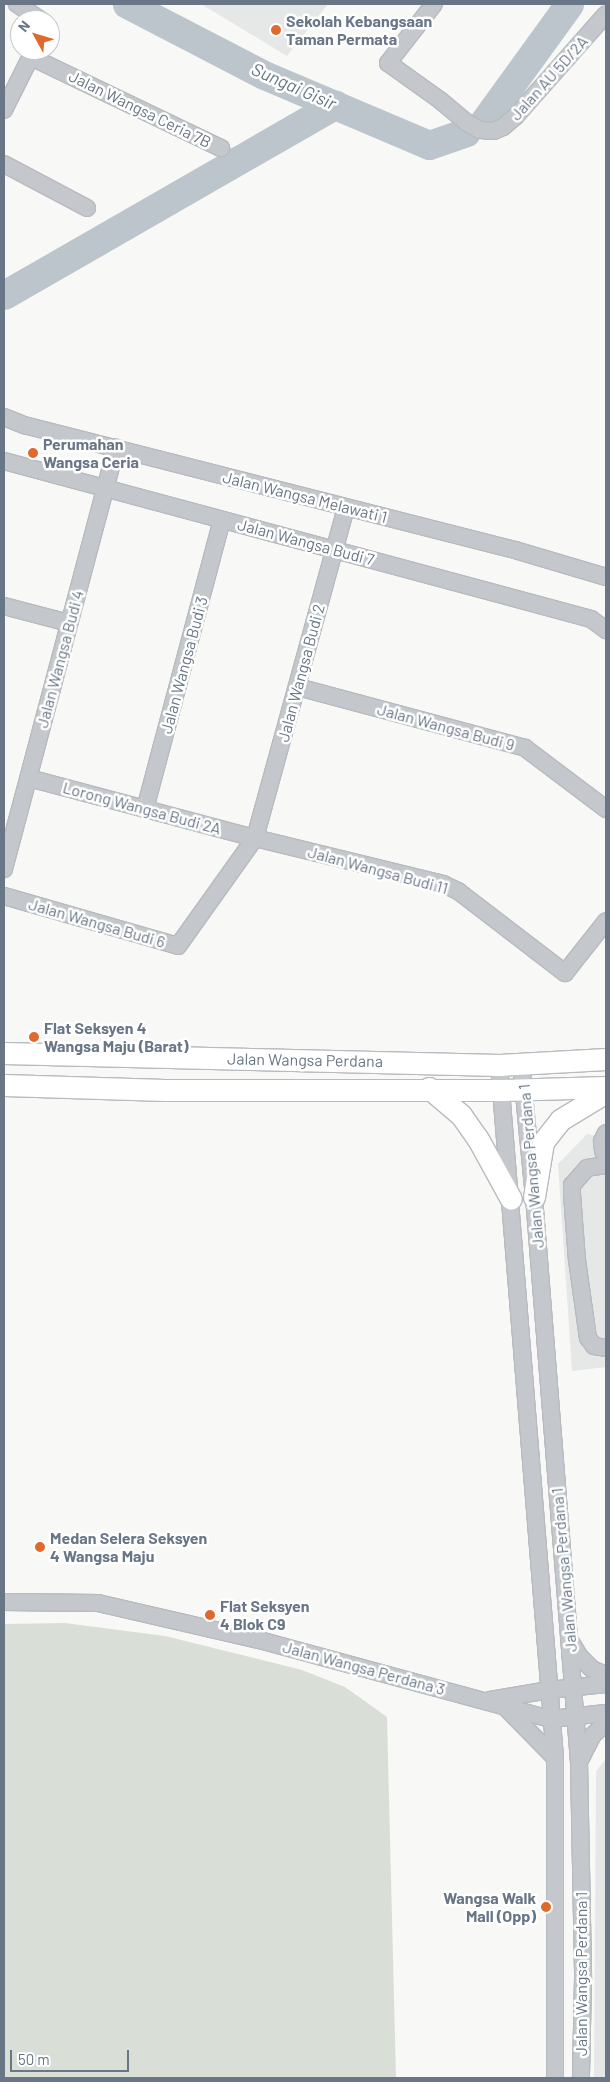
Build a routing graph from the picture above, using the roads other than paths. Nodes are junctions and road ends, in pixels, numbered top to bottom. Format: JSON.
{"nodes":[{"id":1,"x":434,"y":4,"type":"edge"},
{"id":2,"x":606,"y":14,"type":"edge"},
{"id":3,"x":29,"y":60,"type":"edge"},
{"id":4,"x":47,"y":60,"type":"edge"},
{"id":5,"x":4,"y":110,"type":"edge"},
{"id":6,"x":222,"y":148,"type":"dead end"},
{"id":7,"x":4,"y":164,"type":"edge"},
{"id":8,"x":87,"y":208,"type":"dead end"},
{"id":9,"x":4,"y":417,"type":"edge"},
{"id":10,"x":116,"y":448,"type":"junction"},
{"id":11,"x":4,"y":461,"type":"edge"},
{"id":12,"x":106,"y":488,"type":"junction"},
{"id":13,"x":346,"y":508,"type":"junction"},
{"id":14,"x":222,"y":520,"type":"junction"},
{"id":15,"x":334,"y":549,"type":"junction"},
{"id":16,"x":606,"y":577,"type":"edge"},
{"id":17,"x":4,"y":606,"type":"edge"},
{"id":18,"x":69,"y":623,"type":"junction"},
{"id":19,"x":606,"y":630,"type":"edge"},
{"id":20,"x":298,"y":687,"type":"junction"},
{"id":21,"x":29,"y":778,"type":"junction"},
{"id":22,"x":146,"y":809,"type":"junction"},
{"id":23,"x":606,"y":809,"type":"edge"},
{"id":24,"x":255,"y":838,"type":"junction"},
{"id":25,"x":4,"y":869,"type":"edge"},
{"id":26,"x":4,"y":896,"type":"edge"},
{"id":27,"x":606,"y":920,"type":"edge"},
{"id":28,"x":4,"y":1053,"type":"edge"},
{"id":29,"x":606,"y":1059,"type":"edge"},
{"id":30,"x":522,"y":1063,"type":"junction"},
{"id":31,"x":499,"y":1065,"type":"junction"},
{"id":32,"x":4,"y":1085,"type":"edge"},
{"id":33,"x":606,"y":1087,"type":"edge"},
{"id":34,"x":429,"y":1088,"type":"junction"},
{"id":35,"x":524,"y":1089,"type":"junction"},
{"id":36,"x":501,"y":1090,"type":"junction"},
{"id":37,"x":606,"y":1092,"type":"edge"},
{"id":38,"x":606,"y":1132,"type":"edge"},
{"id":39,"x":606,"y":1155,"type":"edge"},
{"id":40,"x":606,"y":1165,"type":"edge"},
{"id":41,"x":534,"y":1197,"type":"junction"},
{"id":42,"x":511,"y":1199,"type":"junction"},
{"id":43,"x":606,"y":1348,"type":"edge"},
{"id":44,"x":4,"y":1602,"type":"edge"},
{"id":45,"x":570,"y":1640,"type":"junction"},
{"id":46,"x":606,"y":1675,"type":"edge"},
{"id":47,"x":606,"y":1684,"type":"edge"},
{"id":48,"x":573,"y":1687,"type":"junction"},
{"id":49,"x":548,"y":1690,"type":"junction"},
{"id":50,"x":488,"y":1701,"type":"junction"},
{"id":51,"x":505,"y":1706,"type":"junction"},
{"id":52,"x":606,"y":1713,"type":"edge"},
{"id":53,"x":576,"y":1716,"type":"junction"},
{"id":54,"x":551,"y":1719,"type":"junction"},
{"id":55,"x":606,"y":1724,"type":"edge"},
{"id":56,"x":555,"y":1758,"type":"junction"},
{"id":57,"x":579,"y":1763,"type":"junction"},
{"id":58,"x":555,"y":2078,"type":"edge"},
{"id":59,"x":581,"y":2078,"type":"edge"}],
"edges":[{"from":1,"to":2,"type":"street","name":"Jalan AU 5D/2A"},
{"from":3,"to":5,"type":"street"},
{"from":4,"to":6,"type":"street","name":"Jalan Wangsa Ceria 7B"},
{"from":7,"to":8,"type":"street"},
{"from":9,"to":10,"type":"street","name":"Jalan Wangsa Melawati 1"},
{"from":10,"to":12,"type":"street","name":"Jalan Wangsa Budi 4"},
{"from":10,"to":13,"type":"street","name":"Jalan Wangsa Melawati 1"},
{"from":11,"to":12,"type":"street","name":"Jalan Wangsa Budi 7"},
{"from":12,"to":14,"type":"street","name":"Jalan Wangsa Budi 7"},
{"from":12,"to":18,"type":"street","name":"Jalan Wangsa Budi 4"},
{"from":13,"to":15,"type":"street","name":"Jalan Wangsa Budi 2"},
{"from":13,"to":16,"type":"street","name":"Jalan Wangsa Melawati 1"},
{"from":14,"to":15,"type":"street","name":"Jalan Wangsa Budi 7"},
{"from":14,"to":22,"type":"street","name":"Jalan Wangsa Budi 3"},
{"from":15,"to":19,"type":"street","name":"Jalan Wangsa Budi 7"},
{"from":15,"to":20,"type":"street","name":"Jalan Wangsa Budi 2"},
{"from":17,"to":18,"type":"street"},
{"from":18,"to":21,"type":"street","name":"Jalan Wangsa Budi 4"},
{"from":20,"to":23,"type":"street","name":"Jalan Wangsa Budi 9"},
{"from":20,"to":24,"type":"street","name":"Jalan Wangsa Budi 2"},
{"from":21,"to":22,"type":"street","name":"Lorong Wangsa Budi 2A"},
{"from":21,"to":25,"type":"street","name":"Jalan Wangsa Budi 4"},
{"from":22,"to":24,"type":"street","name":"Lorong Wangsa Budi 2A"},
{"from":24,"to":26,"type":"street","name":"Jalan Wangsa Budi 6"},
{"from":24,"to":27,"type":"street","name":"Jalan Wangsa Budi 11"},
{"from":28,"to":31,"type":"main road","name":"Jalan Wangsa Perdana"},
{"from":29,"to":30,"type":"main road","name":"Jalan Wangsa Perdana"},
{"from":30,"to":31,"type":"main road","name":"Jalan Wangsa Perdana"},
{"from":30,"to":35,"type":"street","name":"Jalan Wangsa Perdana 1"},
{"from":31,"to":36,"type":"street","name":"Jalan Wangsa Perdana 1"},
{"from":32,"to":34,"type":"main road","name":"Jalan Wangsa Perdana"},
{"from":33,"to":35,"type":"main road","name":"Jalan Wangsa Perdana"},
{"from":34,"to":36,"type":"main road","name":"Jalan Wangsa Perdana"},
{"from":34,"to":42,"type":"main road"},
{"from":35,"to":36,"type":"main road","name":"Jalan Wangsa Perdana"},
{"from":35,"to":41,"type":"street","name":"Jalan Wangsa Perdana 1"},
{"from":36,"to":42,"type":"street","name":"Jalan Wangsa Perdana 1"},
{"from":37,"to":41,"type":"main road"},
{"from":38,"to":39,"type":"street"},
{"from":40,"to":43,"type":"street"},
{"from":41,"to":45,"type":"street","name":"Jalan Wangsa Perdana 1"},
{"from":42,"to":49,"type":"street","name":"Jalan Wangsa Perdana 1"},
{"from":44,"to":50,"type":"street","name":"Jalan Wangsa Perdana 3"},
{"from":45,"to":46,"type":"street"},
{"from":45,"to":48,"type":"street","name":"Jalan Wangsa Perdana 1"},
{"from":47,"to":48,"type":"street","name":"Jalan Wangsa Perdana 3"},
{"from":48,"to":49,"type":"street","name":"Jalan Wangsa Perdana 3"},
{"from":48,"to":53,"type":"street","name":"Jalan Wangsa Perdana 1"},
{"from":49,"to":50,"type":"street","name":"Jalan Wangsa Perdana 3"},
{"from":49,"to":54,"type":"street","name":"Jalan Wangsa Perdana 1"},
{"from":50,"to":51,"type":"street","name":"Jalan Wangsa Perdana 3"},
{"from":51,"to":54,"type":"street","name":"Jalan Wangsa Perdana 3"},
{"from":51,"to":56,"type":"street"},
{"from":52,"to":53,"type":"street"},
{"from":53,"to":54,"type":"street"},
{"from":53,"to":57,"type":"street","name":"Jalan Wangsa Perdana 1"},
{"from":54,"to":56,"type":"street","name":"Jalan Wangsa Perdana 1"},
{"from":55,"to":57,"type":"street"},
{"from":56,"to":58,"type":"street","name":"Jalan Wangsa Perdana 1"},
{"from":57,"to":59,"type":"street","name":"Jalan Wangsa Perdana 1"}]}
